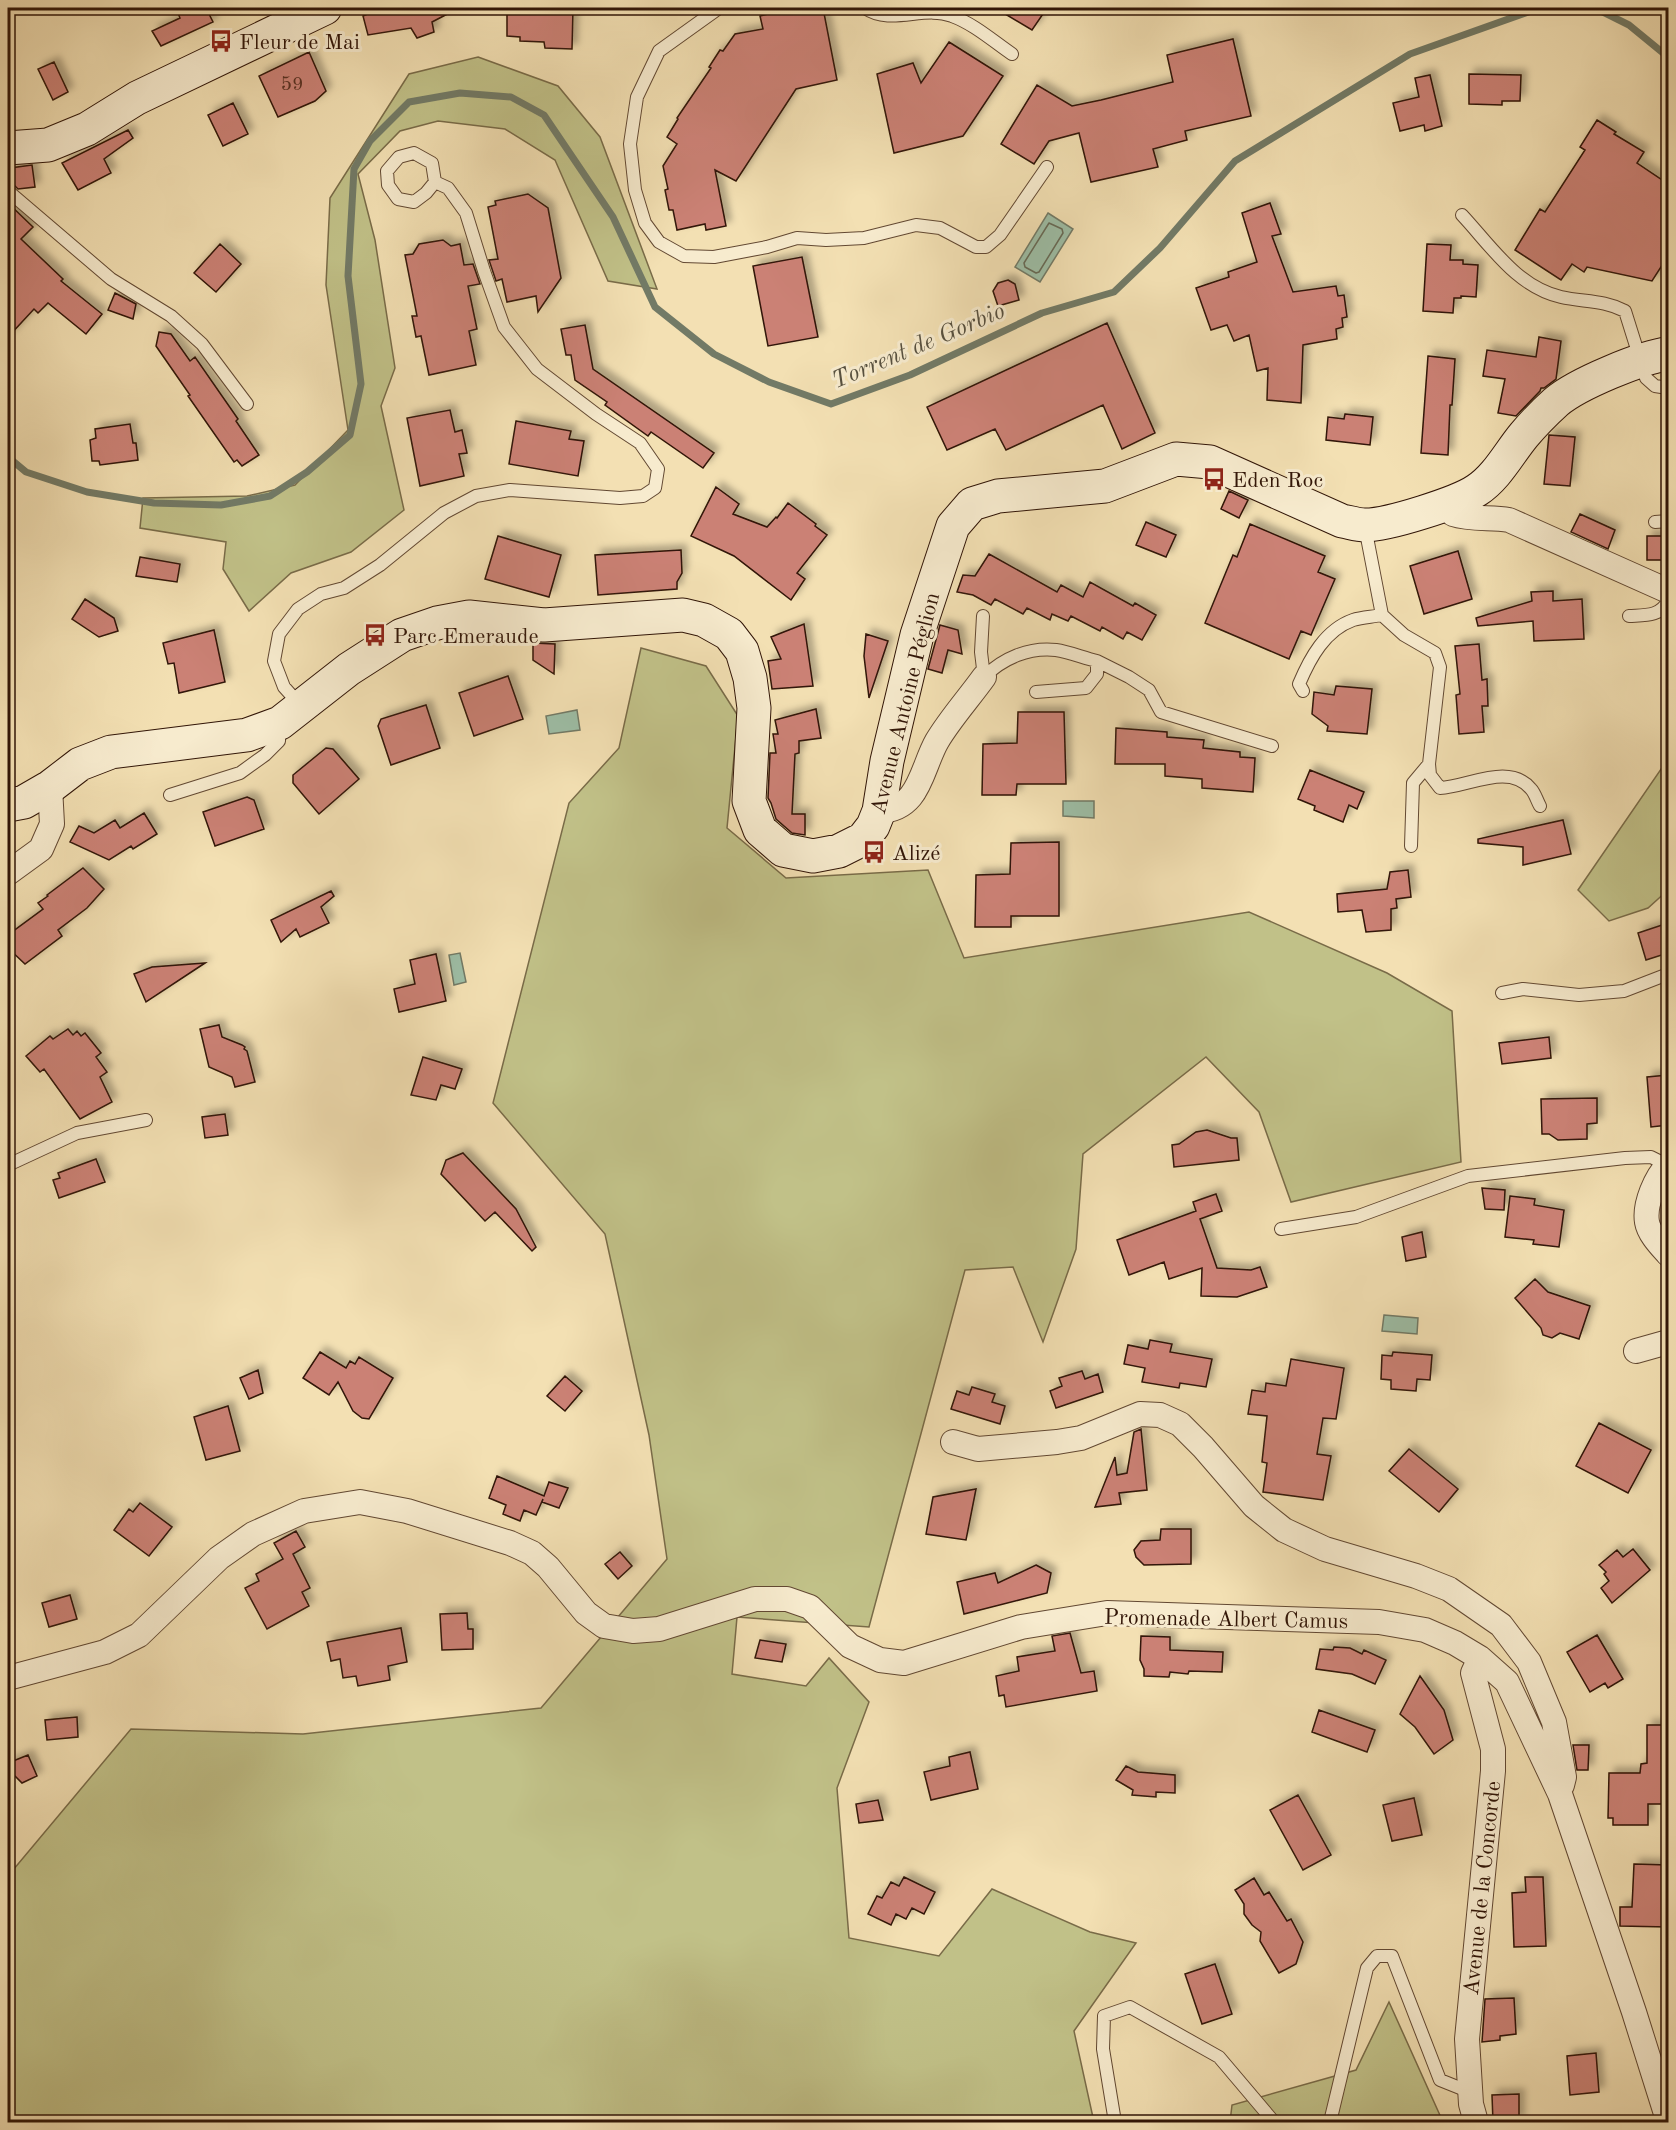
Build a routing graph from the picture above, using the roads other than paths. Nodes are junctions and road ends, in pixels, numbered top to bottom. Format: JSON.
{"nodes":[{"id":1,"x":325,"y":8,"type":"edge"},
{"id":2,"x":719,"y":8,"type":"edge"},
{"id":3,"x":865,"y":8,"type":"edge"},
{"id":4,"x":1012,"y":54,"type":"dead end"},
{"id":5,"x":8,"y":148,"type":"edge"},
{"id":6,"x":1047,"y":167,"type":"dead end"},
{"id":7,"x":435,"y":182,"type":"dead end"},
{"id":8,"x":8,"y":191,"type":"edge"},
{"id":9,"x":1462,"y":215,"type":"dead end"},
{"id":10,"x":1654,"y":358,"type":"edge"},
{"id":11,"x":1668,"y":388,"type":"edge"},
{"id":12,"x":247,"y":404,"type":"dead end"},
{"id":13,"x":1447,"y":504,"type":"junction"},
{"id":14,"x":1668,"y":521,"type":"edge"},
{"id":15,"x":1655,"y":522,"type":"dead end"},
{"id":16,"x":1365,"y":525,"type":"junction"},
{"id":17,"x":1668,"y":591,"type":"edge"},
{"id":18,"x":1668,"y":601,"type":"edge"},
{"id":19,"x":983,"y":615,"type":"dead end"},
{"id":20,"x":1382,"y":615,"type":"junction"},
{"id":21,"x":1629,"y":616,"type":"dead end"},
{"id":22,"x":1097,"y":661,"type":"junction"},
{"id":23,"x":984,"y":677,"type":"junction"},
{"id":24,"x":1303,"y":691,"type":"dead end"},
{"id":25,"x":1036,"y":692,"type":"dead end"},
{"id":26,"x":291,"y":715,"type":"junction"},
{"id":27,"x":1272,"y":746,"type":"dead end"},
{"id":28,"x":1429,"y":764,"type":"junction"},
{"id":29,"x":50,"y":787,"type":"junction"},
{"id":30,"x":170,"y":795,"type":"dead end"},
{"id":31,"x":8,"y":805,"type":"edge"},
{"id":32,"x":1540,"y":806,"type":"dead end"},
{"id":33,"x":879,"y":811,"type":"junction"},
{"id":34,"x":1411,"y":846,"type":"dead end"},
{"id":35,"x":8,"y":873,"type":"edge"},
{"id":36,"x":1668,"y":974,"type":"edge"},
{"id":37,"x":1502,"y":993,"type":"dead end"},
{"id":38,"x":146,"y":1120,"type":"dead end"},
{"id":39,"x":8,"y":1165,"type":"edge"},
{"id":40,"x":1668,"y":1165,"type":"edge"},
{"id":41,"x":1281,"y":1229,"type":"dead end"},
{"id":42,"x":1668,"y":1254,"type":"edge"},
{"id":43,"x":1668,"y":1342,"type":"edge"},
{"id":44,"x":1636,"y":1351,"type":"dead end"},
{"id":45,"x":953,"y":1442,"type":"dead end"},
{"id":46,"x":1480,"y":1658,"type":"junction"},
{"id":47,"x":8,"y":1678,"type":"edge"},
{"id":48,"x":1560,"y":1794,"type":"junction"},
{"id":49,"x":1470,"y":2092,"type":"junction"},
{"id":50,"x":1668,"y":2121,"type":"edge"},
{"id":51,"x":1115,"y":2122,"type":"edge"},
{"id":52,"x":1274,"y":2122,"type":"edge"},
{"id":53,"x":1330,"y":2122,"type":"edge"},
{"id":54,"x":1476,"y":2122,"type":"edge"}],
"edges":[{"from":1,"to":5,"type":"street"},
{"from":2,"to":6,"type":"lane"},
{"from":3,"to":4,"type":"lane"},
{"from":7,"to":26,"type":"lane"},
{"from":8,"to":12,"type":"lane"},
{"from":9,"to":10,"type":"lane"},
{"from":10,"to":11,"type":"lane"},
{"from":10,"to":13,"type":"street","name":"Avenue Antoine Péglion"},
{"from":13,"to":16,"type":"street","name":"Avenue Antoine Péglion"},
{"from":13,"to":17,"type":"street"},
{"from":14,"to":15,"type":"lane"},
{"from":16,"to":20,"type":"lane"},
{"from":16,"to":33,"type":"street","name":"Avenue Antoine Péglion"},
{"from":18,"to":21,"type":"lane"},
{"from":19,"to":23,"type":"lane"},
{"from":20,"to":24,"type":"lane"},
{"from":20,"to":28,"type":"lane"},
{"from":22,"to":23,"type":"lane"},
{"from":22,"to":25,"type":"lane"},
{"from":22,"to":27,"type":"lane"},
{"from":23,"to":33,"type":"street"},
{"from":26,"to":29,"type":"street","name":"Avenue Antoine Péglion"},
{"from":26,"to":30,"type":"lane"},
{"from":26,"to":33,"type":"street","name":"Avenue Antoine Péglion"},
{"from":28,"to":32,"type":"lane"},
{"from":28,"to":34,"type":"lane"},
{"from":29,"to":31,"type":"street","name":"Avenue Antoine Péglion"},
{"from":29,"to":35,"type":"street"},
{"from":36,"to":37,"type":"lane"},
{"from":38,"to":39,"type":"lane"},
{"from":40,"to":41,"type":"lane"},
{"from":40,"to":42,"type":"street"},
{"from":43,"to":44,"type":"street"},
{"from":45,"to":48,"type":"street"},
{"from":46,"to":47,"type":"street","name":"Promenade Albert Camus"},
{"from":46,"to":48,"type":"street","name":"Promenade Albert Camus"},
{"from":46,"to":49,"type":"street","name":"Avenue de la Concorde"},
{"from":48,"to":50,"type":"street","name":"Promenade Albert Camus"},
{"from":49,"to":53,"type":"lane"},
{"from":49,"to":54,"type":"street","name":"Avenue de la Concorde"},
{"from":51,"to":52,"type":"lane"}]}
